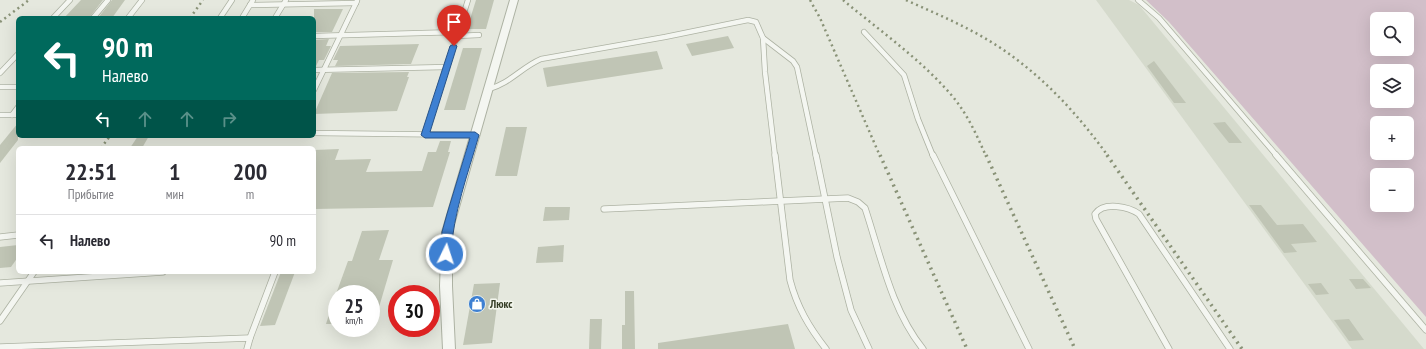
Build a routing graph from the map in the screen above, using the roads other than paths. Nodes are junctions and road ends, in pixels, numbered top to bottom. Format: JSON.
{"nodes":[{"id":1,"x":70,"y":0,"type":"edge"},
{"id":2,"x":108,"y":0,"type":"edge"},
{"id":3,"x":142,"y":0,"type":"edge"},
{"id":4,"x":232,"y":0,"type":"edge"},
{"id":5,"x":254,"y":0,"type":"edge"},
{"id":6,"x":286,"y":0,"type":"edge"},
{"id":7,"x":468,"y":0,"type":"edge"},
{"id":8,"x":514,"y":0,"type":"edge"},
{"id":9,"x":1138,"y":0,"type":"edge"},
{"id":10,"x":357,"y":1,"type":"edge"},
{"id":11,"x":250,"y":5,"type":"junction"},
{"id":12,"x":283,"y":5,"type":"junction"},
{"id":13,"x":55,"y":16,"type":"edge"},
{"id":14,"x":95,"y":16,"type":"edge"},
{"id":15,"x":130,"y":16,"type":"edge"},
{"id":16,"x":221,"y":16,"type":"edge"},
{"id":17,"x":243,"y":16,"type":"edge"},
{"id":18,"x":276,"y":16,"type":"edge"},
{"id":19,"x":864,"y":32,"type":"dead end"},
{"id":20,"x":458,"y":34,"type":"junction"},
{"id":21,"x":340,"y":35,"type":"junction"},
{"id":22,"x":479,"y":35,"type":"dead end"},
{"id":23,"x":316,"y":36,"type":"edge"},
{"id":24,"x":764,"y":38,"type":"junction"},
{"id":25,"x":16,"y":56,"type":"edge"},
{"id":26,"x":447,"y":67,"type":"junction"},
{"id":27,"x":316,"y":70,"type":"edge"},
{"id":28,"x":324,"y":70,"type":"junction"},
{"id":29,"x":0,"y":73,"type":"edge"},
{"id":30,"x":316,"y":86,"type":"edge"},
{"id":31,"x":0,"y":87,"type":"edge"},
{"id":32,"x":16,"y":87,"type":"edge"},
{"id":33,"x":489,"y":89,"type":"junction"},
{"id":34,"x":16,"y":110,"type":"edge"},
{"id":35,"x":16,"y":114,"type":"edge"},
{"id":36,"x":0,"y":115,"type":"edge"},
{"id":37,"x":12,"y":115,"type":"junction"},
{"id":38,"x":316,"y":134,"type":"edge"},
{"id":39,"x":425,"y":135,"type":"junction"},
{"id":40,"x":475,"y":135,"type":"junction"},
{"id":41,"x":825,"y":199,"type":"junction"},
{"id":42,"x":781,"y":201,"type":"junction"},
{"id":43,"x":604,"y":209,"type":"dead end"},
{"id":44,"x":16,"y":235,"type":"edge"},
{"id":45,"x":0,"y":237,"type":"edge"},
{"id":46,"x":32,"y":274,"type":"edge"},
{"id":47,"x":128,"y":274,"type":"edge"},
{"id":48,"x":274,"y":274,"type":"edge"},
{"id":49,"x":28,"y":280,"type":"junction"},
{"id":50,"x":0,"y":283,"type":"edge"},
{"id":51,"x":0,"y":321,"type":"edge"},
{"id":52,"x":1426,"y":330,"type":"edge"},
{"id":53,"x":250,"y":338,"type":"junction"},
{"id":54,"x":0,"y":347,"type":"edge"},
{"id":55,"x":247,"y":349,"type":"edge"},
{"id":56,"x":449,"y":349,"type":"edge"},
{"id":57,"x":826,"y":349,"type":"edge"},
{"id":58,"x":869,"y":349,"type":"edge"},
{"id":59,"x":923,"y":349,"type":"edge"},
{"id":60,"x":1029,"y":349,"type":"edge"},
{"id":61,"x":1169,"y":349,"type":"edge"},
{"id":62,"x":1230,"y":349,"type":"edge"}],
"edges":[{"from":1,"to":13,"type":"lane"},
{"from":2,"to":14,"type":"lane"},
{"from":3,"to":15,"type":"lane"},
{"from":4,"to":16,"type":"lane"},
{"from":5,"to":11,"type":"lane"},
{"from":6,"to":12,"type":"lane"},
{"from":7,"to":20,"type":"lane"},
{"from":8,"to":33,"type":"street"},
{"from":9,"to":52,"type":"lane"},
{"from":10,"to":12,"type":"lane"},
{"from":10,"to":21,"type":"lane"},
{"from":11,"to":12,"type":"lane"},
{"from":11,"to":17,"type":"lane"},
{"from":12,"to":18,"type":"lane"},
{"from":19,"to":60,"type":"lane"},
{"from":20,"to":21,"type":"lane"},
{"from":20,"to":22,"type":"lane"},
{"from":20,"to":26,"type":"lane"},
{"from":21,"to":23,"type":"lane"},
{"from":21,"to":28,"type":"lane"},
{"from":24,"to":33,"type":"lane"},
{"from":24,"to":41,"type":"lane"},
{"from":24,"to":42,"type":"lane"},
{"from":25,"to":29,"type":"lane"},
{"from":26,"to":28,"type":"lane"},
{"from":26,"to":39,"type":"lane"},
{"from":27,"to":28,"type":"lane"},
{"from":28,"to":30,"type":"lane"},
{"from":31,"to":32,"type":"lane"},
{"from":33,"to":40,"type":"street"},
{"from":34,"to":37,"type":"lane"},
{"from":35,"to":37,"type":"lane"},
{"from":36,"to":37,"type":"lane"},
{"from":38,"to":39,"type":"lane"},
{"from":39,"to":40,"type":"lane"},
{"from":40,"to":56,"type":"street"},
{"from":41,"to":42,"type":"lane"},
{"from":41,"to":58,"type":"lane"},
{"from":41,"to":59,"type":"lane"},
{"from":42,"to":43,"type":"lane"},
{"from":42,"to":57,"type":"lane"},
{"from":44,"to":45,"type":"lane"},
{"from":46,"to":49,"type":"lane"},
{"from":47,"to":49,"type":"lane"},
{"from":48,"to":53,"type":"lane"},
{"from":49,"to":50,"type":"lane"},
{"from":49,"to":51,"type":"lane"},
{"from":53,"to":54,"type":"lane"},
{"from":53,"to":55,"type":"lane"},
{"from":61,"to":62,"type":"lane"}]}
